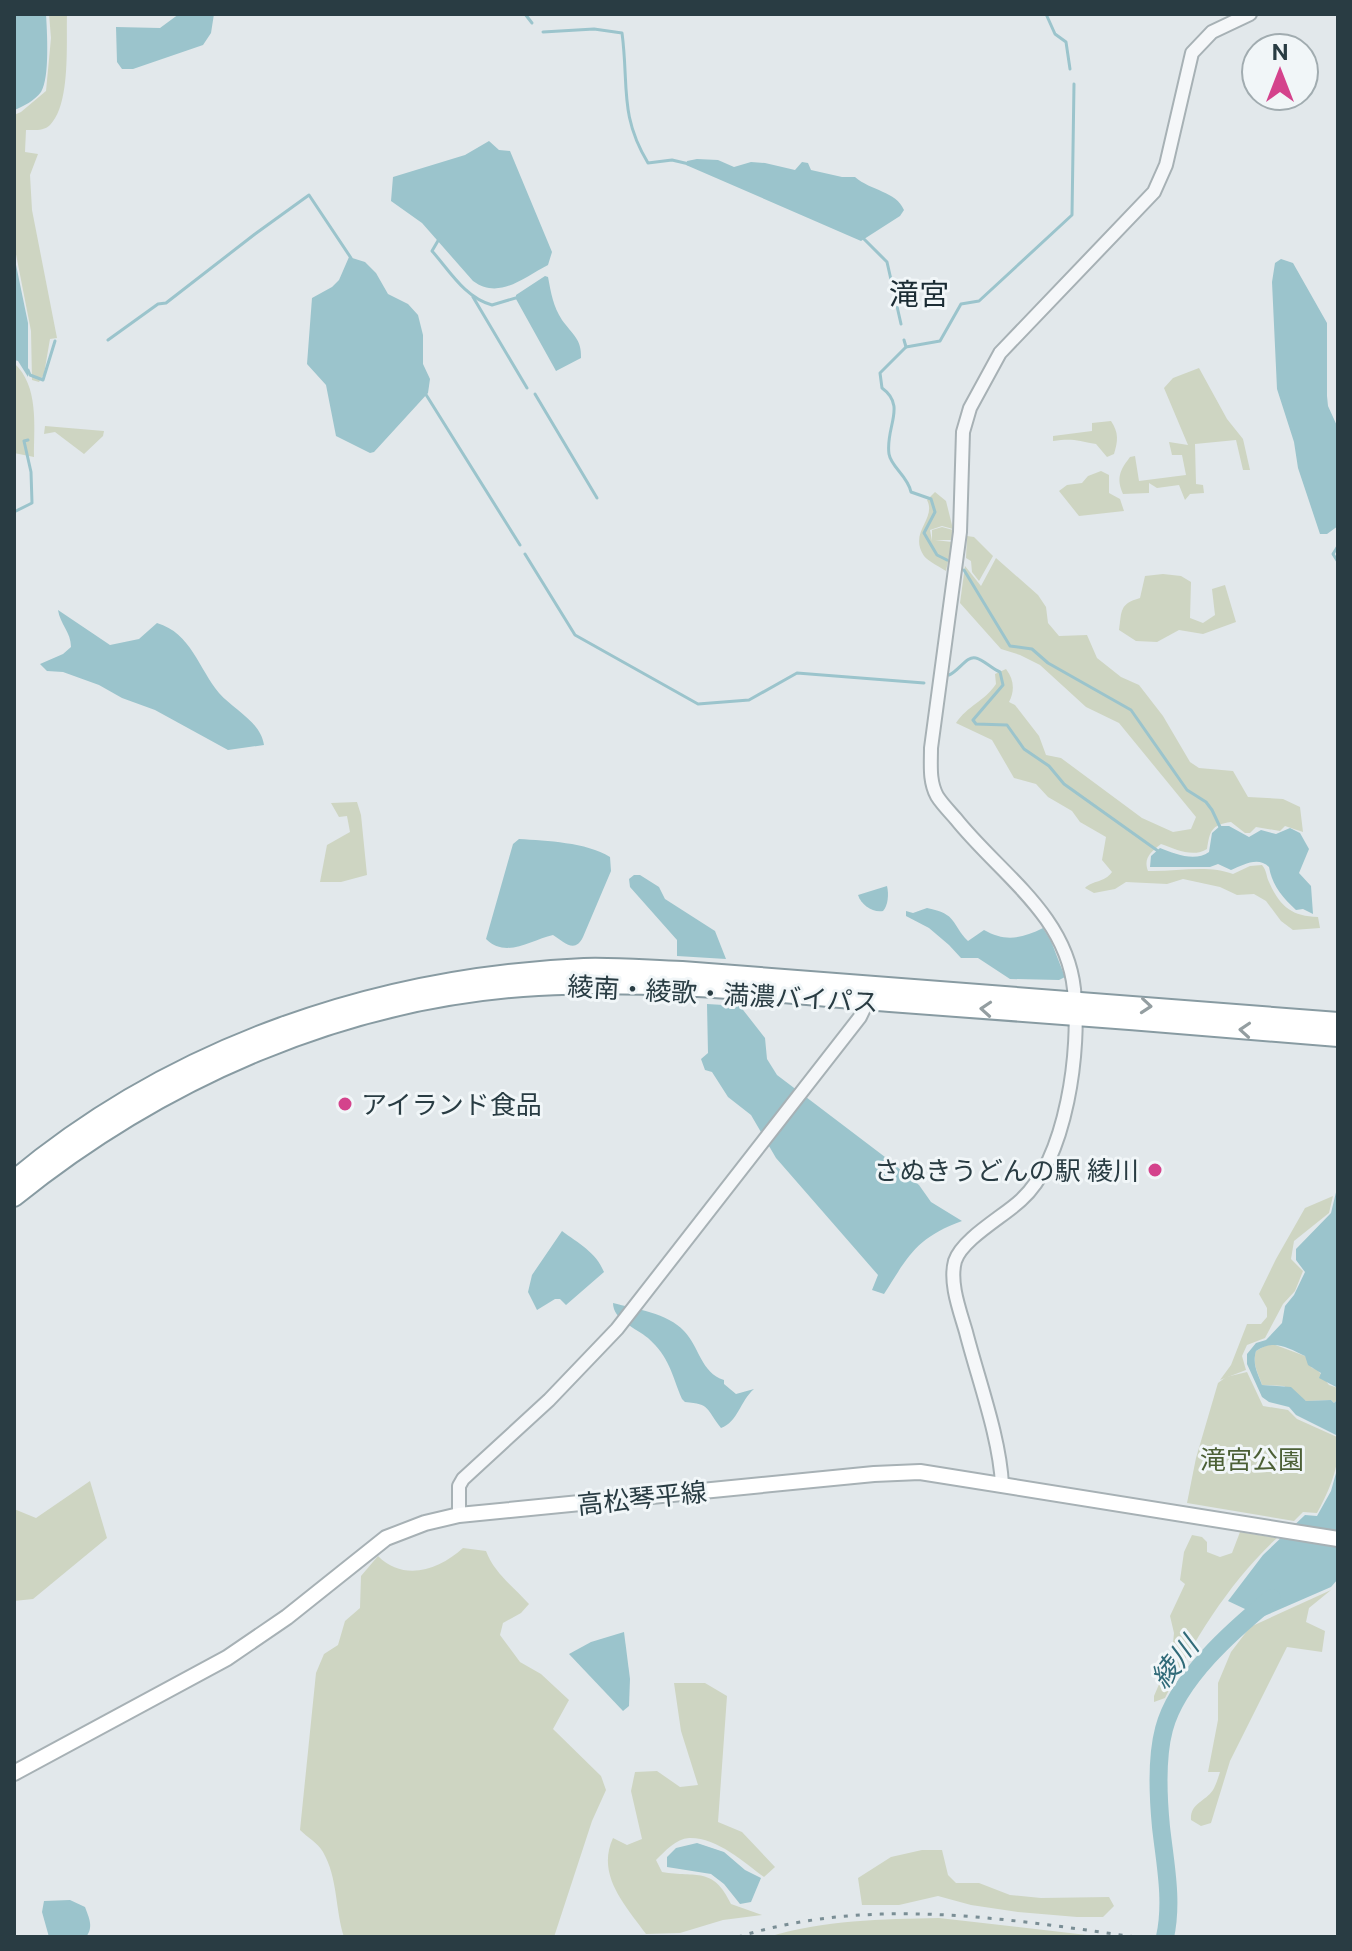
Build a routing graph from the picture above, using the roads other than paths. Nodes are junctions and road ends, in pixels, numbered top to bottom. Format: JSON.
{"nodes":[{"id":1,"x":1250,"y":14,"type":"edge"},
{"id":2,"x":870,"y":992,"type":"junction"},
{"id":3,"x":1075,"y":1008,"type":"junction"},
{"id":4,"x":1331,"y":1028,"type":"edge"},
{"id":5,"x":14,"y":1180,"type":"edge"},
{"id":6,"x":14,"y":1197,"type":"edge"},
{"id":7,"x":1002,"y":1485,"type":"junction"},
{"id":8,"x":459,"y":1515,"type":"junction"},
{"id":9,"x":1338,"y":1539,"type":"edge"},
{"id":10,"x":14,"y":1773,"type":"edge"}],
"edges":[{"from":1,"to":3,"type":"street"},
{"from":2,"to":3,"type":"highway","name":"綾南・綾歌・満濃バイパス"},
{"from":2,"to":5,"type":"highway","name":"綾南・綾歌・満濃バイパス"},
{"from":2,"to":6,"type":"highway","name":"綾南・綾歌・満濃バイパス"},
{"from":2,"to":8,"type":"street"},
{"from":3,"to":4,"type":"highway","name":"綾南・綾歌・満濃バイパス"},
{"from":3,"to":7,"type":"street"},
{"from":7,"to":8,"type":"main road","name":"高松琴平線"},
{"from":7,"to":9,"type":"main road","name":"高松琴平線"},
{"from":8,"to":10,"type":"main road","name":"高松琴平線"}]}
